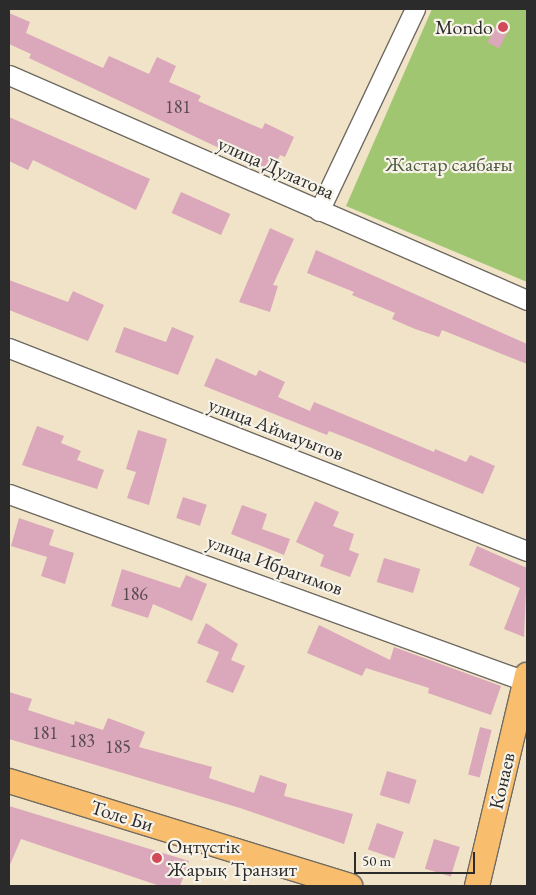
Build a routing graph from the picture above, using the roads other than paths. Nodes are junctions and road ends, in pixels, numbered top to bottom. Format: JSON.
{"nodes":[{"id":1,"x":415,"y":9,"type":"edge"},
{"id":2,"x":9,"y":75,"type":"edge"},
{"id":3,"x":319,"y":212,"type":"junction"},
{"id":4,"x":527,"y":300,"type":"edge"},
{"id":5,"x":9,"y":348,"type":"edge"},
{"id":6,"x":9,"y":494,"type":"edge"},
{"id":7,"x":527,"y":551,"type":"edge"},
{"id":8,"x":526,"y":678,"type":"edge"},
{"id":9,"x":9,"y":781,"type":"edge"},
{"id":10,"x":350,"y":886,"type":"edge"},
{"id":11,"x":477,"y":886,"type":"edge"}],
"edges":[{"from":1,"to":3,"type":"street"},
{"from":2,"to":3,"type":"street","name":"улица Дулатова"},
{"from":3,"to":4,"type":"street","name":"улица Дулатова"},
{"from":5,"to":7,"type":"street","name":"улица Аймауытов"},
{"from":6,"to":8,"type":"street","name":"улица Ибрагимов"},
{"from":8,"to":11,"type":"main road","name":"Конаев"},
{"from":9,"to":10,"type":"main road","name":"Толе Би"}]}
